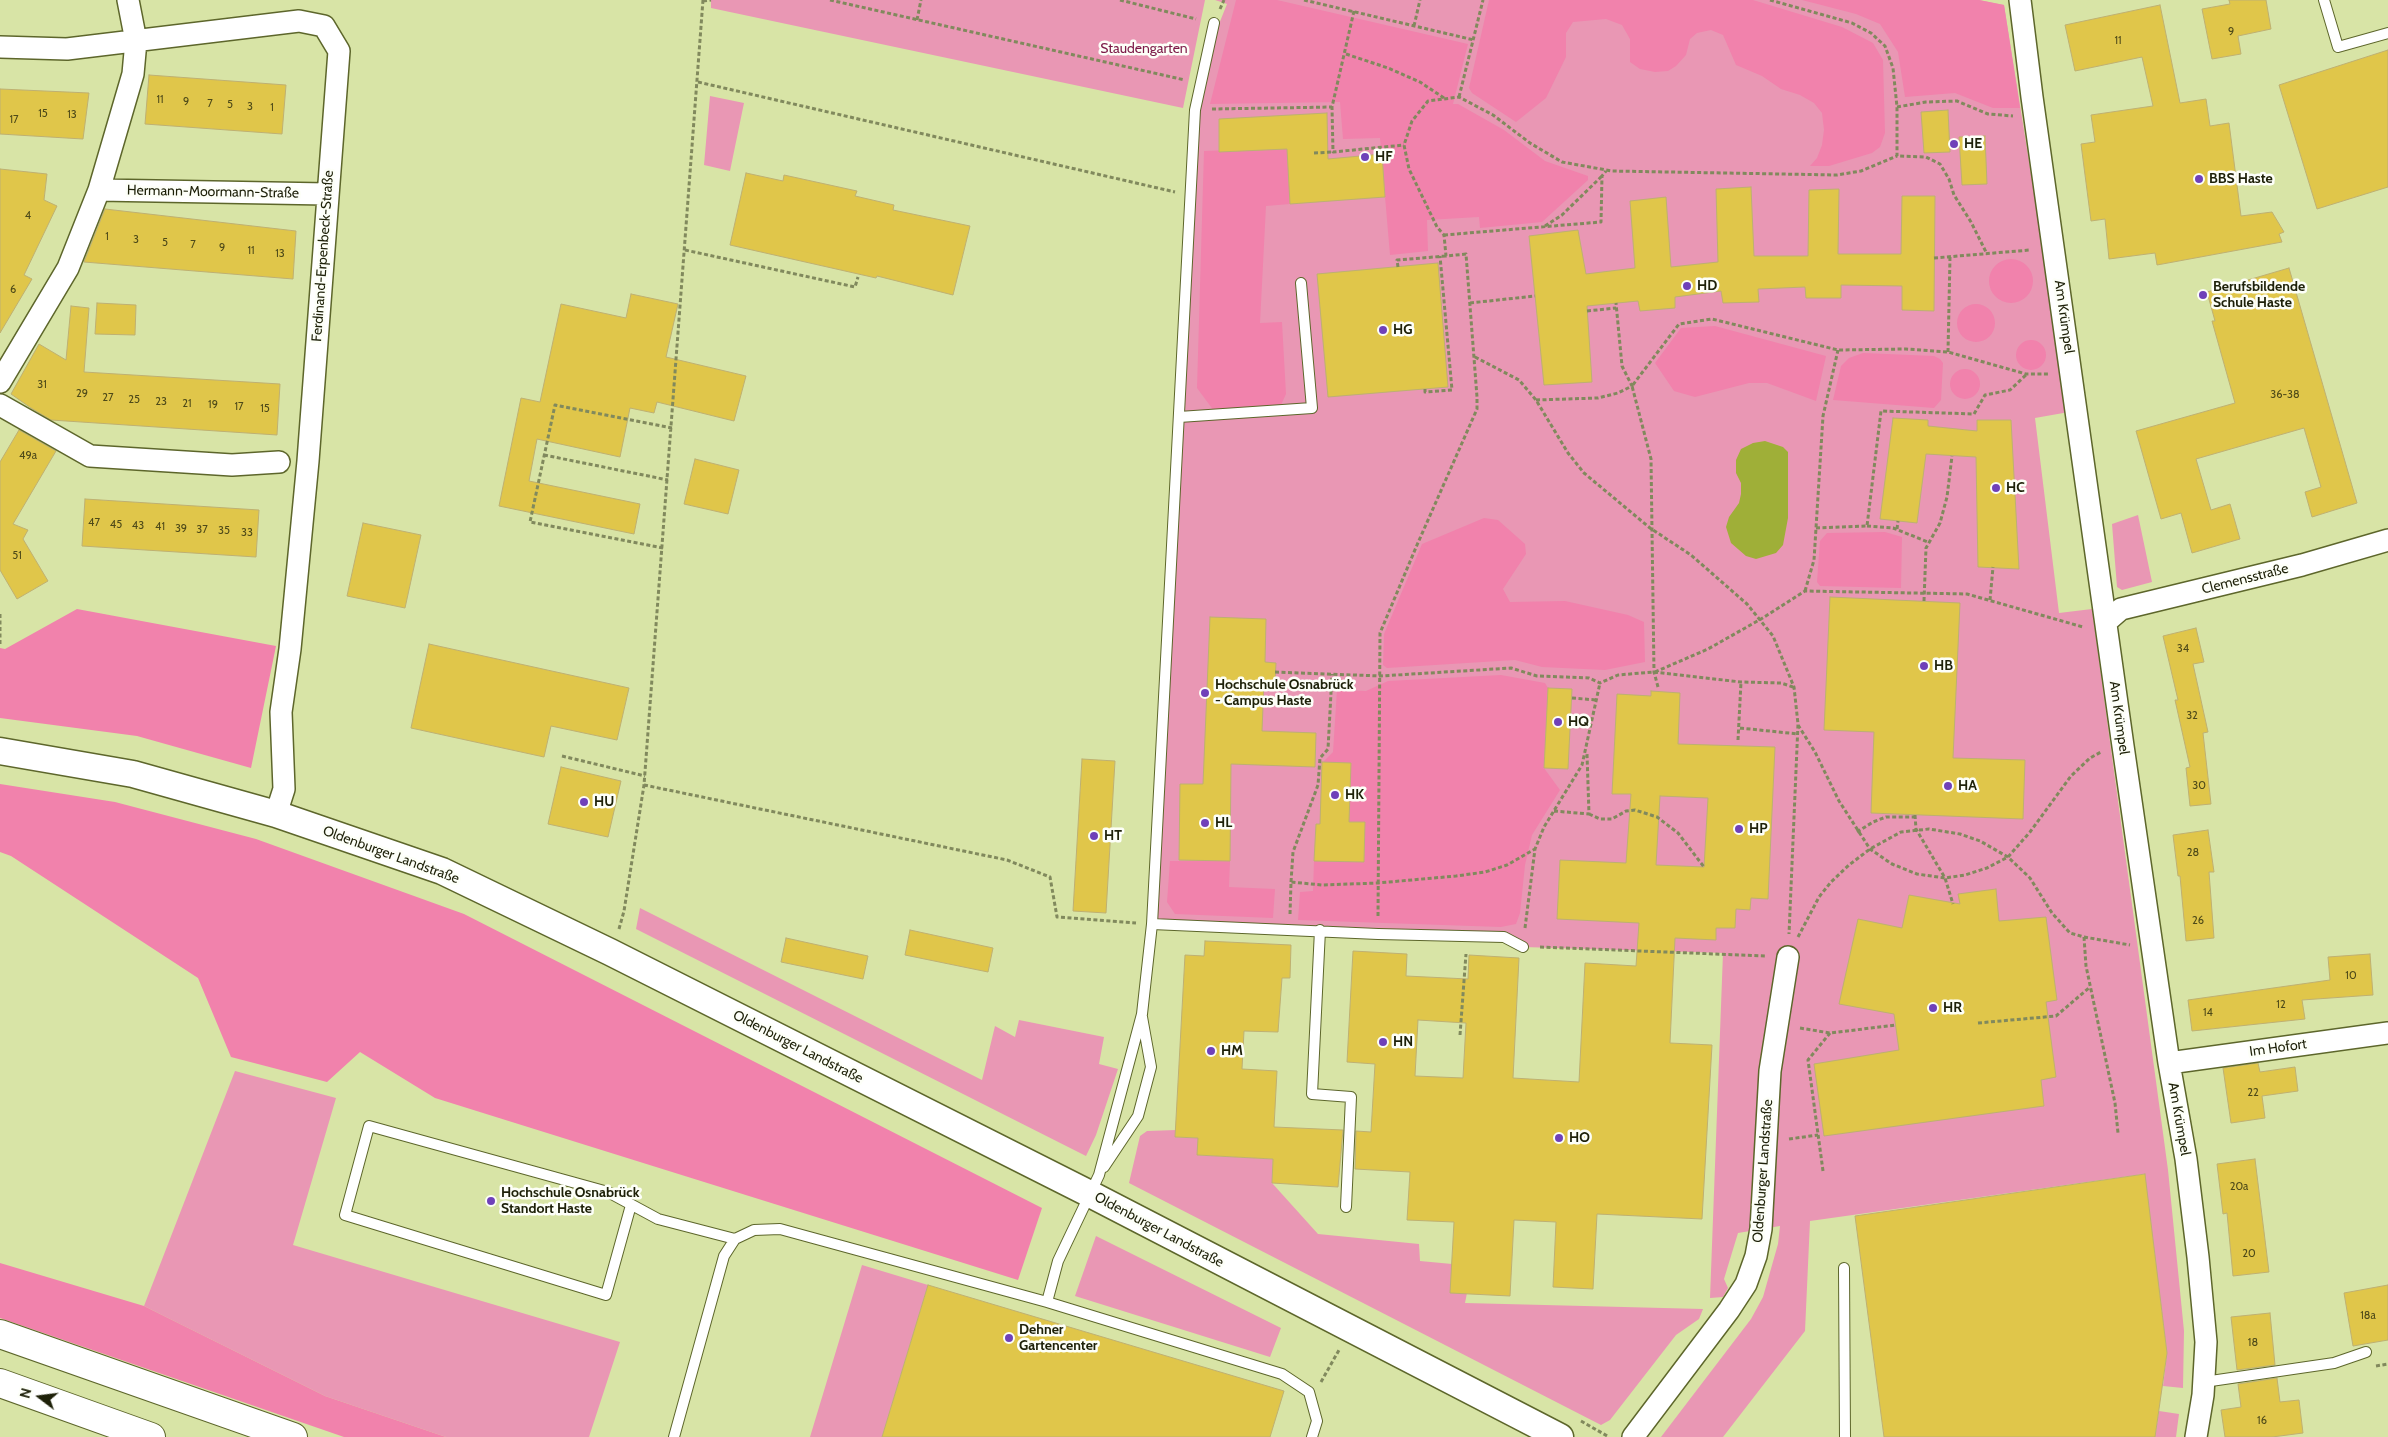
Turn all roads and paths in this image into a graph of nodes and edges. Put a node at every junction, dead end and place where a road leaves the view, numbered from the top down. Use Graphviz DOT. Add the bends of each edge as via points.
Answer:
graph roads {
  1 [pos="128,0"];
  2 [pos="711,0"];
  3 [pos="830,0"];
  4 [pos="921,0"];
  5 [pos="1120,0"];
  6 [pos="1304,0"];
  7 [pos="1420,0"];
  8 [pos="1483,0"];
  9 [pos="1770,0"];
  10 [pos="2020,0"];
  11 [pos="2324,0"];
  12 [pos="703,1"];
  13 [pos="1354,11"];
  14 [pos="917,20"];
  15 [pos="1214,23"];
  16 [pos="1414,26"];
  17 [pos="2388,33"];
  18 [pos="1474,40"];
  19 [pos="136,41"];
  20 [pos="0,47"];
  21 [pos="1346,54"];
  22 [pos="698,82"];
  23 [pos="1200,83"];
  24 [pos="1459,97"];
  25 [pos="1444,98"];
  26 [pos="1332,107"];
  27 [pos="1897,107"];
  28 [pos="1195,110"];
  29 [pos="2012,116"];
  30 [pos="1404,145"];
  31 [pos="1333,152"];
  32 [pos="1314,153"];
  33 [pos="1897,156"];
  34 [pos="1606,171"];
  35 [pos="1602,176"];
  36 [pos="99,190"];
  37 [pos="327,194"];
  38 [pos="1189,196"];
  39 [pos="1545,227"];
  40 [pos="1444,235"];
  41 [pos="2054,247"];
  42 [pos="685,250"];
  43 [pos="1987,254"];
  44 [pos="1440,256"];
  45 [pos="1446,256"];
  46 [pos="1950,257"];
  47 [pos="1934,258"];
  48 [pos="1398,267"];
  49 [pos="858,277"];
  50 [pos="1301,284"];
  51 [pos="1534,296"];
  52 [pos="1470,303"];
  53 [pos="1616,303"];
  54 [pos="1616,308"];
  55 [pos="1588,311"];
  56 [pos="1838,350"];
  57 [pos="1948,352"];
  58 [pos="1475,356"];
  59 [pos="2072,373"];
  60 [pos="2026,374"];
  61 [pos="0,382"];
  62 [pos="1632,386"];
  63 [pos="1425,389"];
  64 [pos="1536,400"];
  65 [pos="0,405"];
  66 [pos="1911,413"];
  67 [pos="1178,417"];
  68 [pos="1910,419"];
  69 [pos="672,428"];
  70 [pos="544,455"];
  71 [pos="1952,456"];
  72 [pos="279,462"];
  73 [pos="668,480"];
  74 [pos="1898,521"];
  75 [pos="1867,526"];
  76 [pos="1650,528"];
  77 [pos="1816,528"];
  78 [pos="1897,529"];
  79 [pos="2388,540"];
  80 [pos="1928,542"];
  81 [pos="663,548"];
  82 [pos="1994,567"];
  83 [pos="1804,591"];
  84 [pos="1924,593"];
  85 [pos="1990,600"];
  86 [pos="1924,601"];
  87 [pos="0,614"];
  88 [pos="1761,619"];
  89 [pos="2106,622"];
  90 [pos="0,644"];
  91 [pos="1275,672"];
  92 [pos="1654,672"];
  93 [pos="1332,674"];
  94 [pos="1380,676"];
  95 [pos="1741,682"];
  96 [pos="1600,683"];
  97 [pos="1658,687"];
  98 [pos="1794,687"];
  99 [pos="1572,698"];
  100 [pos="1596,700"];
  101 [pos="1798,724"];
  102 [pos="1740,728"];
  103 [pos="1798,734"];
  104 [pos="1738,740"];
  105 [pos="2123,746"];
  106 [pos="0,751"];
  107 [pos="1587,751"];
  108 [pos="562,756"];
  109 [pos="645,776"];
  110 [pos="644,785"];
  111 [pos="1554,811"];
  112 [pos="276,814"];
  113 [pos="1589,814"];
  114 [pos="1916,829"];
  115 [pos="1857,832"];
  116 [pos="1535,849"];
  117 [pos="1870,849"];
  118 [pos="2008,857"];
  119 [pos="1704,867"];
  120 [pos="1945,878"];
  121 [pos="1291,882"];
  122 [pos="1378,883"];
  123 [pos="1953,904"];
  124 [pos="1152,924"];
  125 [pos="1289,929"];
  126 [pos="1320,930"];
  127 [pos="1378,934"];
  128 [pos="1467,936"];
  129 [pos="2084,937"];
  130 [pos="1523,947"];
  131 [pos="2152,950"];
  132 [pos="610,952"];
  133 [pos="1788,958"];
  134 [pos="2090,987"];
  135 [pos="1142,1014"];
  136 [pos="1978,1024"];
  137 [pos="1777,1025"];
  138 [pos="1896,1025"];
  139 [pos="1830,1033"];
  140 [pos="2388,1033"];
  141 [pos="1460,1035"];
  142 [pos="2169,1064"];
  143 [pos="2118,1133"];
  144 [pos="1823,1171"];
  145 [pos="1095,1184"];
  146 [pos="631,1204"];
  147 [pos="1346,1207"];
  148 [pos="735,1239"];
  149 [pos="1844,1268"];
  150 [pos="1047,1302"];
  151 [pos="0,1334"];
  152 [pos="1330,1345"];
  153 [pos="1339,1349"];
  154 [pos="2366,1352"];
  155 [pos="1348,1354"];
  156 [pos="2204,1382"];
  157 [pos="0,1383"];
  158 [pos="1309,1392"];
  159 [pos="151,1437"];
  160 [pos="293,1437"];
  161 [pos="674,1437"];
  162 [pos="1312,1437"];
  163 [pos="1560,1437"];
  164 [pos="1633,1437"];
  165 [pos="1845,1437"];
  166 [pos="2196,1437"];
  1 -- 19 [label="street"];
  2 -- 12 [label="path"];
  3 -- 14 [label="path"];
  4 -- 14 [label="path"];
  5 -- 15 [label="path"];
  6 -- 13 [label="path"];
  7 -- 16 [label="path"];
  8 -- 18 [label="path"];
  9 -- 27 [label="path" via="1852,23 1871,33 1886,46 1890,56"];
  10 -- 41 [label="street, Am Krümpel"];
  11 -- 17 [label="lane" via="2338,47"];
  12 -- 22 [label="path"];
  13 -- 16 [label="path"];
  13 -- 21 [label="path"];
  14 -- 23 [label="path"];
  15 -- 23 [label="lane"];
  16 -- 18 [label="path"];
  18 -- 24 [label="path"];
  19 -- 20 [label="street, Ferdinand-Erpenbeck-Straße" via="67,48"];
  19 -- 36 [label="street" via="133,74"];
  19 -- 37 [label="street, Ferdinand-Erpenbeck-Straße" via="299,21 324,26 339,52"];
  21 -- 25 [label="path" via="1420,82"];
  21 -- 26 [label="path"];
  22 -- 38 [label="path"];
  22 -- 42 [label="path"];
  23 -- 28 [label="lane"];
  24 -- 25 [label="path"];
  24 -- 34 [label="path" via="1493,115 1562,162"];
  25 -- 30 [label="path" via="1428,102 1412,121"];
  26 -- 28 [label="path"];
  26 -- 31 [label="path"];
  27 -- 29 [label="path" via="1957,101 1988,114"];
  27 -- 33 [label="path"];
  28 -- 38 [label="lane"];
  30 -- 31 [label="path"];
  30 -- 40 [label="path" via="1409,169"];
  31 -- 32 [label="path"];
  33 -- 34 [label="path" via="1861,171 1837,175"];
  33 -- 43 [label="path" via="1926,157 1940,164"];
  34 -- 35 [label="path"];
  35 -- 39 [label="path"];
  35 -- 39 [label="path" via="1601,222"];
  36 -- 37 [label="street, Hermann-Moormann-Straße"];
  36 -- 61 [label="street" via="68,268"];
  37 -- 112 [label="street, Ferdinand-Erpenbeck-Straße" via="308,461 281,712 284,789"];
  38 -- 67 [label="lane"];
  39 -- 40 [label="path"];
  40 -- 45 [label="path"];
  41 -- 43 [label="path"];
  41 -- 59 [label="street, Am Krümpel"];
  42 -- 49 [label="path" via="855,287"];
  42 -- 69 [label="path"];
  43 -- 46 [label="path"];
  44 -- 45 [label="path"];
  44 -- 48 [label="path" via="1397,260"];
  44 -- 63 [label="path" via="1452,390 1425,392"];
  45 -- 52 [label="path" via="1466,254"];
  46 -- 47 [label="path"];
  46 -- 57 [label="path"];
  50 -- 67 [label="lane" via="1312,408"];
  51 -- 52 [label="path"];
  52 -- 58 [label="path"];
  53 -- 54 [label="path"];
  54 -- 55 [label="path"];
  54 -- 62 [label="path" via="1622,366"];
  56 -- 57 [label="path"];
  56 -- 62 [label="path" via="1712,320 1679,324"];
  56 -- 77 [label="path" via="1824,416"];
  57 -- 60 [label="path"];
  58 -- 64 [label="path" via="1518,380"];
  58 -- 94 [label="path" via="1477,409 1380,633"];
  59 -- 60 [label="path"];
  59 -- 89 [label="street, Am Krümpel"];
  60 -- 66 [label="path" via="2010,390 1985,395 1974,414"];
  62 -- 64 [label="path" via="1598,398"];
  62 -- 76 [label="path" via="1650,459"];
  64 -- 76 [label="path" via="1568,454 1584,473"];
  65 -- 72 [label="street" via="90,456 232,465"];
  66 -- 68 [label="path"];
  66 -- 75 [label="path" via="1881,411"];
  67 -- 124 [label="lane"];
  69 -- 70 [label="path" via="555,404"];
  69 -- 73 [label="path"];
  70 -- 73 [label="path"];
  70 -- 81 [label="path" via="530,522"];
  71 -- 80 [label="path" via="1940,523"];
  73 -- 81 [label="path"];
  74 -- 78 [label="path"];
  75 -- 77 [label="path"];
  75 -- 78 [label="path"];
  76 -- 88 [label="path" via="1691,555"];
  76 -- 92 [label="path"];
  77 -- 83 [label="path" via="1814,560"];
  78 -- 80 [label="path"];
  79 -- 89 [label="street, Clemensstraße" via="2302,565 2121,609"];
  80 -- 84 [label="path" via="1924,558"];
  81 -- 109 [label="path"];
  82 -- 85 [label="path"];
  83 -- 84 [label="path"];
  83 -- 88 [label="path"];
  84 -- 85 [label="path" via="1967,594"];
  84 -- 86 [label="path"];
  85 -- 89 [label="path" via="2074,626 2089,628"];
  87 -- 90 [label="path"];
  88 -- 92 [label="path" via="1708,649"];
  88 -- 98 [label="path" via="1776,643"];
  89 -- 105 [label="street, Am Krümpel"];
  91 -- 93 [label="path"];
  92 -- 95 [label="path"];
  92 -- 96 [label="path" via="1618,675"];
  92 -- 97 [label="path"];
  93 -- 94 [label="path"];
  93 -- 121 [label="path" via="1328,749 1320,758 1318,785 1293,852"];
  94 -- 96 [label="path" via="1511,668 1537,676 1589,678"];
  94 -- 122 [label="path"];
  95 -- 98 [label="path" via="1781,683"];
  95 -- 102 [label="path"];
  96 -- 100 [label="path"];
  98 -- 101 [label="path"];
  99 -- 100 [label="path"];
  100 -- 107 [label="path"];
  101 -- 103 [label="path"];
  101 -- 115 [label="path"];
  102 -- 103 [label="path"];
  102 -- 104 [label="path"];
  103 -- 133 [label="path"];
  105 -- 118 [label="path" via="2111,747 2090,758 2071,776"];
  105 -- 131 [label="street, Am Krümpel"];
  106 -- 112 [label="street, Oldenburger Landstraße" via="133,774"];
  107 -- 111 [label="path"];
  107 -- 113 [label="path"];
  108 -- 109 [label="path"];
  109 -- 110 [label="path"];
  110 -- 124 [label="path" via="1007,860 1050,877 1056,917"];
  110 -- 132 [label="path" via="624,911"];
  111 -- 113 [label="path"];
  111 -- 116 [label="path"];
  112 -- 132 [label="street, Oldenburger Landstraße" via="442,871"];
  113 -- 119 [label="path" via="1600,819 1612,819 1635,810 1657,816 1678,833"];
  114 -- 115 [label="path" via="1916,816 1886,817"];
  114 -- 117 [label="path" via="1888,838"];
  114 -- 118 [label="path" via="1960,834"];
  114 -- 120 [label="path"];
  115 -- 117 [label="path"];
  116 -- 122 [label="path" via="1507,865 1485,872"];
  116 -- 130 [label="path"];
  117 -- 120 [label="path" via="1892,864 1917,874"];
  117 -- 133 [label="path" via="1849,865 1819,898"];
  118 -- 120 [label="path" via="1987,868"];
  118 -- 129 [label="path" via="2030,878 2052,913 2070,933"];
  120 -- 123 [label="path"];
  121 -- 122 [label="path"];
  121 -- 125 [label="path"];
  122 -- 127 [label="path"];
  124 -- 125 [label="lane"];
  124 -- 135 [label="lane"];
  125 -- 126 [label="lane"];
  126 -- 127 [label="lane"];
  126 -- 147 [label="lane" via="1312,1094 1351,1096"];
  127 -- 128 [label="lane"];
  128 -- 130 [label="lane" via="1504,937"];
  128 -- 141 [label="path"];
  129 -- 131 [label="path"];
  129 -- 134 [label="path"];
  130 -- 133 [label="path"];
  131 -- 142 [label="street, Am Krümpel"];
  132 -- 145 [label="street, Oldenburger Landstraße"];
  133 -- 137 [label="street, Oldenburger Landstraße"];
  134 -- 136 [label="path" via="2056,1016"];
  134 -- 143 [label="path" via="2115,1103"];
  135 -- 145 [label="lane"];
  135 -- 145 [label="lane" via="1151,1067 1138,1116"];
  137 -- 139 [label="path"];
  137 -- 164 [label="street, Oldenburger Landstraße" via="1769,1090 1761,1229 1756,1256 1746,1284 1729,1310"];
  138 -- 139 [label="path"];
  139 -- 144 [label="path" via="1808,1060"];
  140 -- 142 [label="street, Im Hofort"];
  142 -- 156 [label="street, Am Krümpel" via="2186,1160 2198,1257 2206,1342"];
  145 -- 150 [label="lane" via="1058,1261"];
  145 -- 163 [label="street, Oldenburger Landstraße"];
  146 -- 146 [label="lane" via="608,1192 369,1126 346,1215 606,1295"];
  146 -- 148 [label="lane" via="658,1219"];
  148 -- 150 [label="lane" via="754,1230 780,1228"];
  148 -- 161 [label="lane" via="724,1256"];
  149 -- 165 [label="lane"];
  150 -- 158 [label="lane" via="1282,1374"];
  151 -- 160 [label="highway"];
  152 -- 153 [label="path"];
  153 -- 155 [label="path"];
  153 -- 158 [label="path" via="1321,1382"];
  154 -- 156 [label="lane" via="2334,1363"];
  156 -- 166 [label="street, Am Krümpel"];
  157 -- 159 [label="highway"];
  158 -- 162 [label="lane" via="1317,1421"];
}
